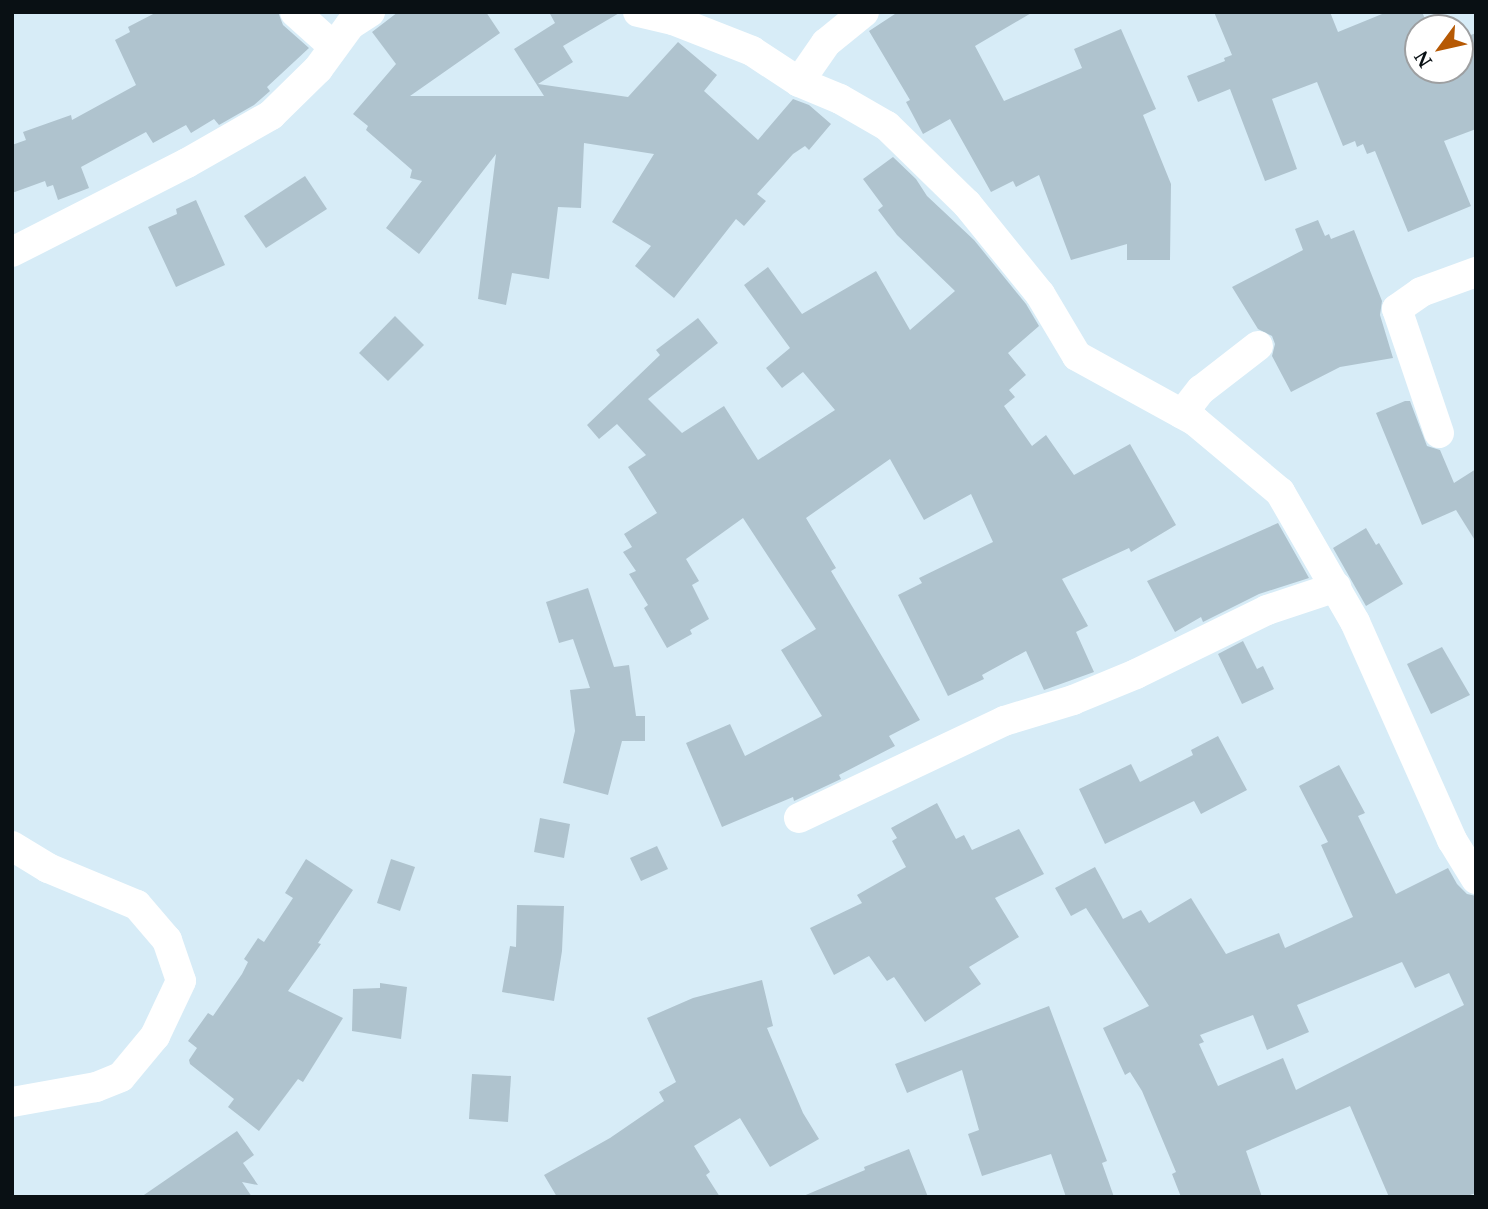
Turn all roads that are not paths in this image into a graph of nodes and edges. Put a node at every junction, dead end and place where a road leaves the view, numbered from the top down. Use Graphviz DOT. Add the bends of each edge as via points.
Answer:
graph roads {
  1 [pos="295,12"];
  2 [pos="370,12"];
  3 [pos="638,12"];
  4 [pos="864,12"];
  5 [pos="334,47"];
  6 [pos="799,82"];
  7 [pos="12,251"];
  8 [pos="1476,272"];
  9 [pos="1258,346"];
  10 [pos="1182,414"];
  11 [pos="1439,433"];
  12 [pos="1336,587"];
  13 [pos="800,818"];
  14 [pos="12,846"];
  15 [pos="1476,879"];
  16 [pos="12,1102"];
  1 -- 5 [label="street"];
  2 -- 5 [label="street" via="350,25"];
  3 -- 6 [label="street" via="673,20 752,51"];
  4 -- 6 [label="street" via="826,43"];
  5 -- 7 [label="street" via="271,115"];
  6 -- 10 [label="street" via="887,126 926,162 967,204 1040,294 1077,356"];
  8 -- 11 [label="street" via="1421,292 1397,309"];
  9 -- 10 [label="street" via="1201,390"];
  10 -- 12 [label="street" via="1280,492"];
  12 -- 13 [label="street" via="1267,610 1073,700 1004,722"];
  12 -- 15 [label="street" via="1452,840"];
  14 -- 16 [label="street" via="48,868 136,905 167,940 181,981 155,1036 121,1077 96,1087"];
}
